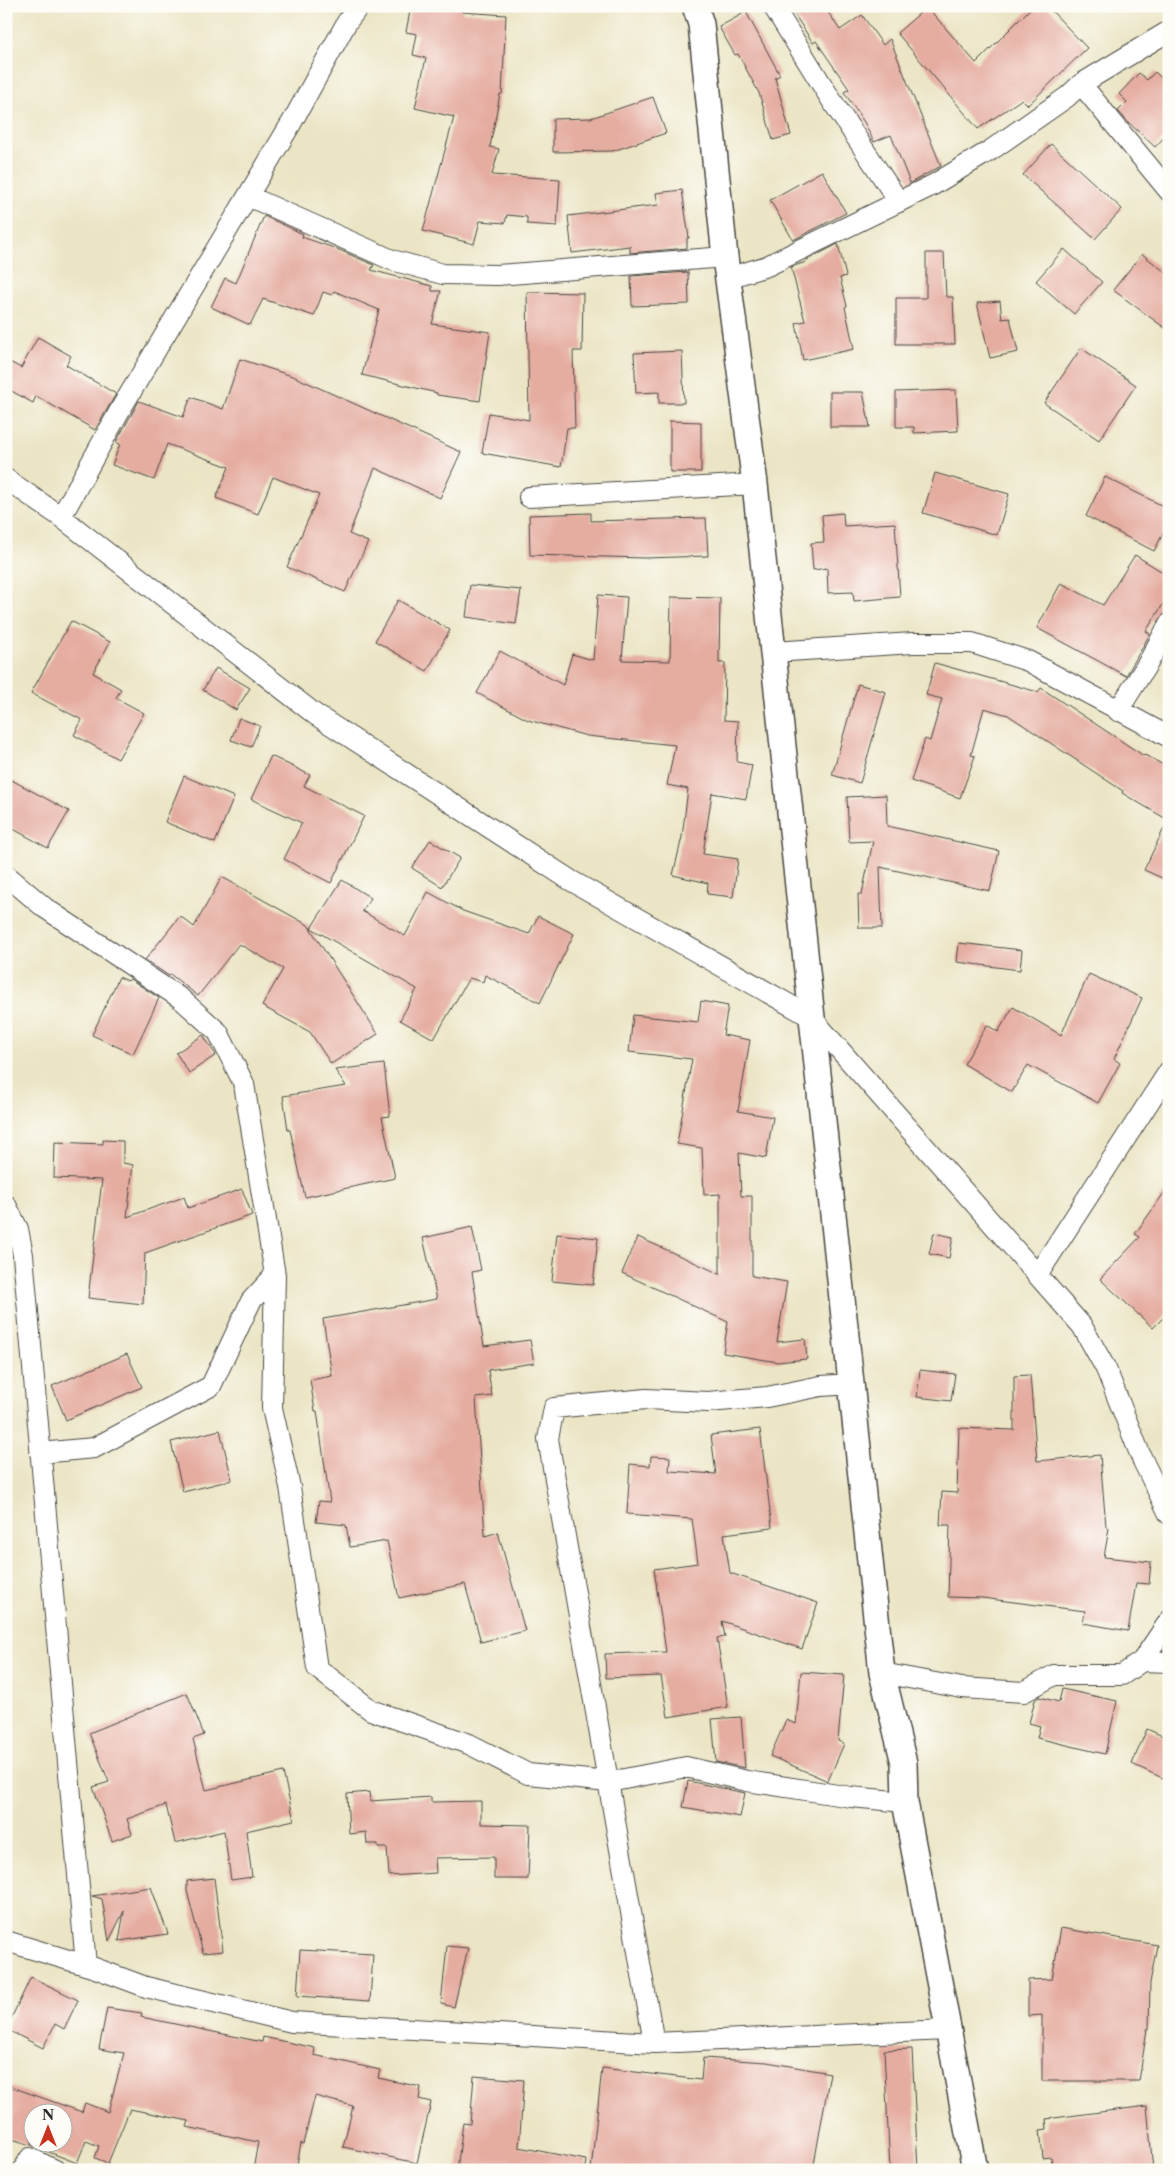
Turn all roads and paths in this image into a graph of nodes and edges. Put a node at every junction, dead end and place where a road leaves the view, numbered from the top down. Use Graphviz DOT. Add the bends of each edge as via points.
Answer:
graph roads {
  1 [pos="359,6"];
  2 [pos="695,6"];
  3 [pos="773,6"];
  4 [pos="1169,31"];
  5 [pos="1081,84"];
  6 [pos="1169,191"];
  7 [pos="248,196"];
  8 [pos="898,202"];
  9 [pos="726,267"];
  10 [pos="6,479"];
  11 [pos="755,484"];
  12 [pos="529,497"];
  13 [pos="61,517"];
  14 [pos="1169,624"];
  15 [pos="773,652"];
  16 [pos="1118,711"];
  17 [pos="1169,736"];
  18 [pos="6,875"];
  19 [pos="811,1017"];
  20 [pos="1169,1071"];
  21 [pos="6,1206"];
  22 [pos="1038,1274"];
  23 [pos="275,1275"];
  24 [pos="852,1384"];
  25 [pos="40,1453"];
  26 [pos="1169,1514"];
  27 [pos="1169,1621"];
  28 [pos="1142,1661"];
  29 [pos="1169,1662"];
  30 [pos="882,1673"];
  31 [pos="609,1782"];
  32 [pos="905,1802"];
  33 [pos="6,1941"];
  34 [pos="86,1965"];
  35 [pos="947,2030"];
  36 [pos="654,2043"];
  37 [pos="23,2170"];
  38 [pos="55,2170"];
  39 [pos="975,2170"];
  1 -- 7 [label="street"];
  2 -- 9 [label="street" via="701,24"];
  3 -- 8 [label="street"];
  4 -- 5 [label="street"];
  5 -- 6 [label="street"];
  5 -- 8 [label="street" via="991,150"];
  7 -- 9 [label="street" via="392,260 443,274"];
  7 -- 13 [label="street" via="120,410"];
  8 -- 9 [label="street" via="767,266"];
  9 -- 11 [label="street"];
  10 -- 13 [label="street"];
  11 -- 12 [label="street"];
  11 -- 15 [label="street"];
  13 -- 19 [label="street" via="316,715 570,880"];
  14 -- 16 [label="street"];
  15 -- 16 [label="street" via="913,643 972,644 1028,661"];
  15 -- 19 [label="street"];
  16 -- 17 [label="street"];
  18 -- 23 [label="street" via="45,908 180,998 218,1032 244,1084"];
  19 -- 22 [label="street"];
  19 -- 24 [label="street"];
  20 -- 22 [label="street"];
  21 -- 25 [label="street" via="18,1228 23,1255"];
  22 -- 26 [label="street" via="1082,1326 1097,1352"];
  23 -- 25 [label="street" via="252,1302 211,1386 94,1448"];
  23 -- 31 [label="street" via="272,1408 290,1486 317,1668 371,1710 469,1744 528,1774"];
  24 -- 30 [label="street"];
  24 -- 31 [label="street" via="708,1402 646,1399 554,1408 548,1439"];
  25 -- 34 [label="street"];
  27 -- 28 [label="street"];
  28 -- 29 [label="street"];
  28 -- 30 [label="street" via="1122,1674 1054,1674 1024,1692 962,1688"];
  30 -- 32 [label="street" via="904,1763"];
  31 -- 32 [label="street" via="686,1767 747,1781"];
  31 -- 36 [label="street"];
  32 -- 35 [label="street"];
  33 -- 34 [label="street"];
  34 -- 36 [label="street" via="146,1988 292,2022"];
  35 -- 36 [label="street"];
  35 -- 39 [label="street"];
  37 -- 38 [label="street" via="30,2158"];
}
